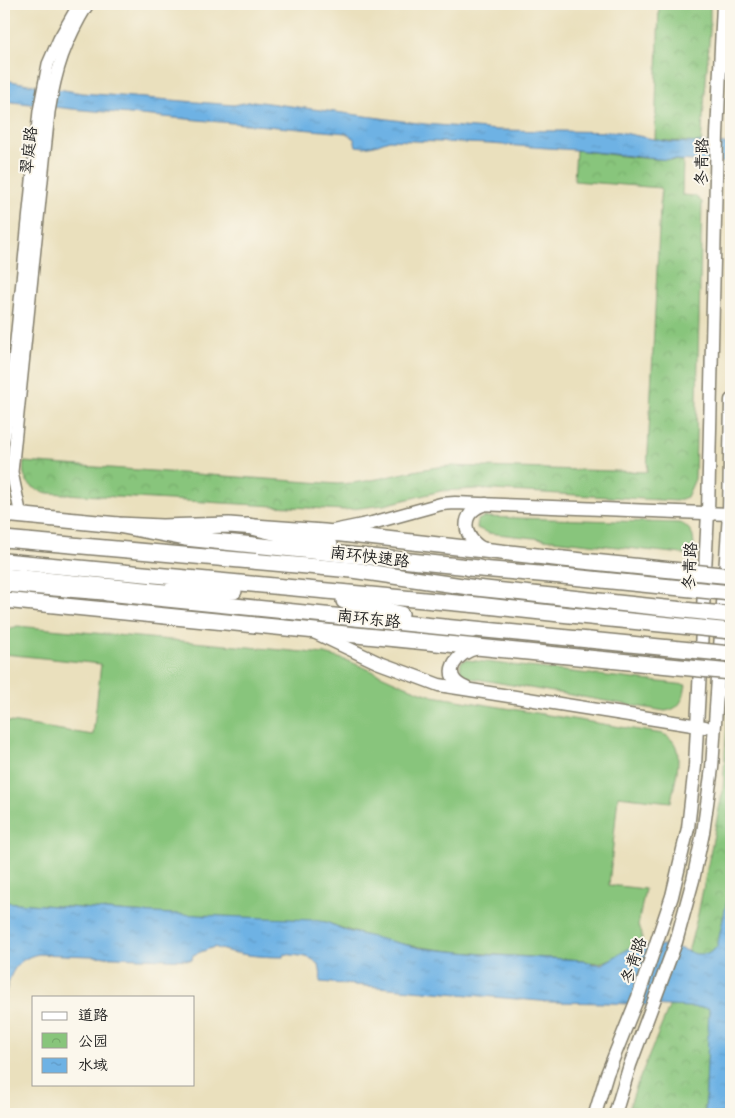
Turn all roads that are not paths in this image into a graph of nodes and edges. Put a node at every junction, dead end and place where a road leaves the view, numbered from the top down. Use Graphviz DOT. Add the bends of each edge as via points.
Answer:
graph roads {
  1 [pos="78,4"];
  2 [pos="88,4"];
  3 [pos="723,4"];
  4 [pos="49,82"];
  5 [pos="44,112"];
  6 [pos="731,400"];
  7 [pos="4,438"];
  8 [pos="486,504"];
  9 [pos="708,512"];
  10 [pos="4,514"];
  11 [pos="729,514"];
  12 [pos="20,516"];
  13 [pos="118,525"];
  14 [pos="248,526"];
  15 [pos="4,529"];
  16 [pos="324,532"];
  17 [pos="4,539"];
  18 [pos="488,551"];
  19 [pos="397,560"];
  20 [pos="4,561"];
  21 [pos="479,568"];
  22 [pos="412,569"];
  23 [pos="352,570"];
  24 [pos="109,571"];
  25 [pos="4,573"];
  26 [pos="731,576"];
  27 [pos="4,584"];
  28 [pos="178,591"];
  29 [pos="244,591"];
  30 [pos="107,593"];
  31 [pos="731,593"];
  32 [pos="4,600"];
  33 [pos="344,601"];
  34 [pos="478,605"];
  35 [pos="731,615"];
  36 [pos="309,630"];
  37 [pos="474,630"];
  38 [pos="731,631"];
  39 [pos="483,647"];
  40 [pos="731,654"];
  41 [pos="731,672"];
  42 [pos="476,692"];
  43 [pos="698,726"];
  44 [pos="715,728"];
  45 [pos="595,1114"];
  46 [pos="615,1114"];
  1 -- 4 [label="street, 翠庭路" via="48,64"];
  2 -- 4 [label="street, 翠庭路"];
  3 -- 9 [label="main road, 冬青路"];
  4 -- 5 [label="street, 翠庭路"];
  5 -- 7 [label="street, 翠庭路"];
  5 -- 12 [label="street, 翠庭路" via="12,472"];
  6 -- 11 [label="main road, 冬青路"];
  8 -- 9 [label="main road"];
  8 -- 16 [label="main road" via="441,504"];
  8 -- 18 [label="main road" via="472,511 467,519 467,530 472,540"];
  9 -- 11 [label="main road"];
  9 -- 43 [label="main road, 冬青路"];
  10 -- 12 [label="main road"];
  11 -- 44 [label="main road, 冬青路"];
  12 -- 13 [label="main road"];
  13 -- 14 [label="main road"];
  13 -- 19 [label="main road" via="185,538"];
  14 -- 16 [label="main road"];
  14 -- 19 [label="main road"];
  15 -- 22 [label="main road"];
  16 -- 18 [label="main road"];
  17 -- 23 [label="main road, 南环快速路"];
  18 -- 26 [label="main road, bridge"];
  19 -- 21 [label="main road"];
  20 -- 24 [label="main road"];
  21 -- 22 [label="main road"];
  21 -- 31 [label="main road, bridge"];
  22 -- 23 [label="main road"];
  23 -- 35 [label="main road, 南环快速路, bridge" via="476,588"];
  24 -- 29 [label="main road"];
  24 -- 34 [label="main road"];
  25 -- 28 [label="street"];
  27 -- 30 [label="main road"];
  28 -- 29 [label="main road"];
  28 -- 30 [label="main road"];
  29 -- 33 [label="main road"];
  30 -- 37 [label="main road"];
  32 -- 36 [label="main road, 南环东路"];
  33 -- 34 [label="main road"];
  33 -- 37 [label="main road"];
  34 -- 38 [label="main road, bridge"];
  36 -- 39 [label="main road, 南环东路"];
  36 -- 42 [label="main road" via="410,676 439,686"];
  37 -- 40 [label="main road, bridge"];
  39 -- 41 [label="main road, 南环东路, bridge"];
  39 -- 42 [label="main road" via="461,654 452,668 457,683"];
  42 -- 43 [label="main road"];
  43 -- 44 [label="main road"];
  43 -- 45 [label="main road, 冬青路" via="688,828 672,896 633,1012 606,1074"];
  44 -- 46 [label="main road, 冬青路" via="704,833 694,880 676,942 627,1072"];
}
